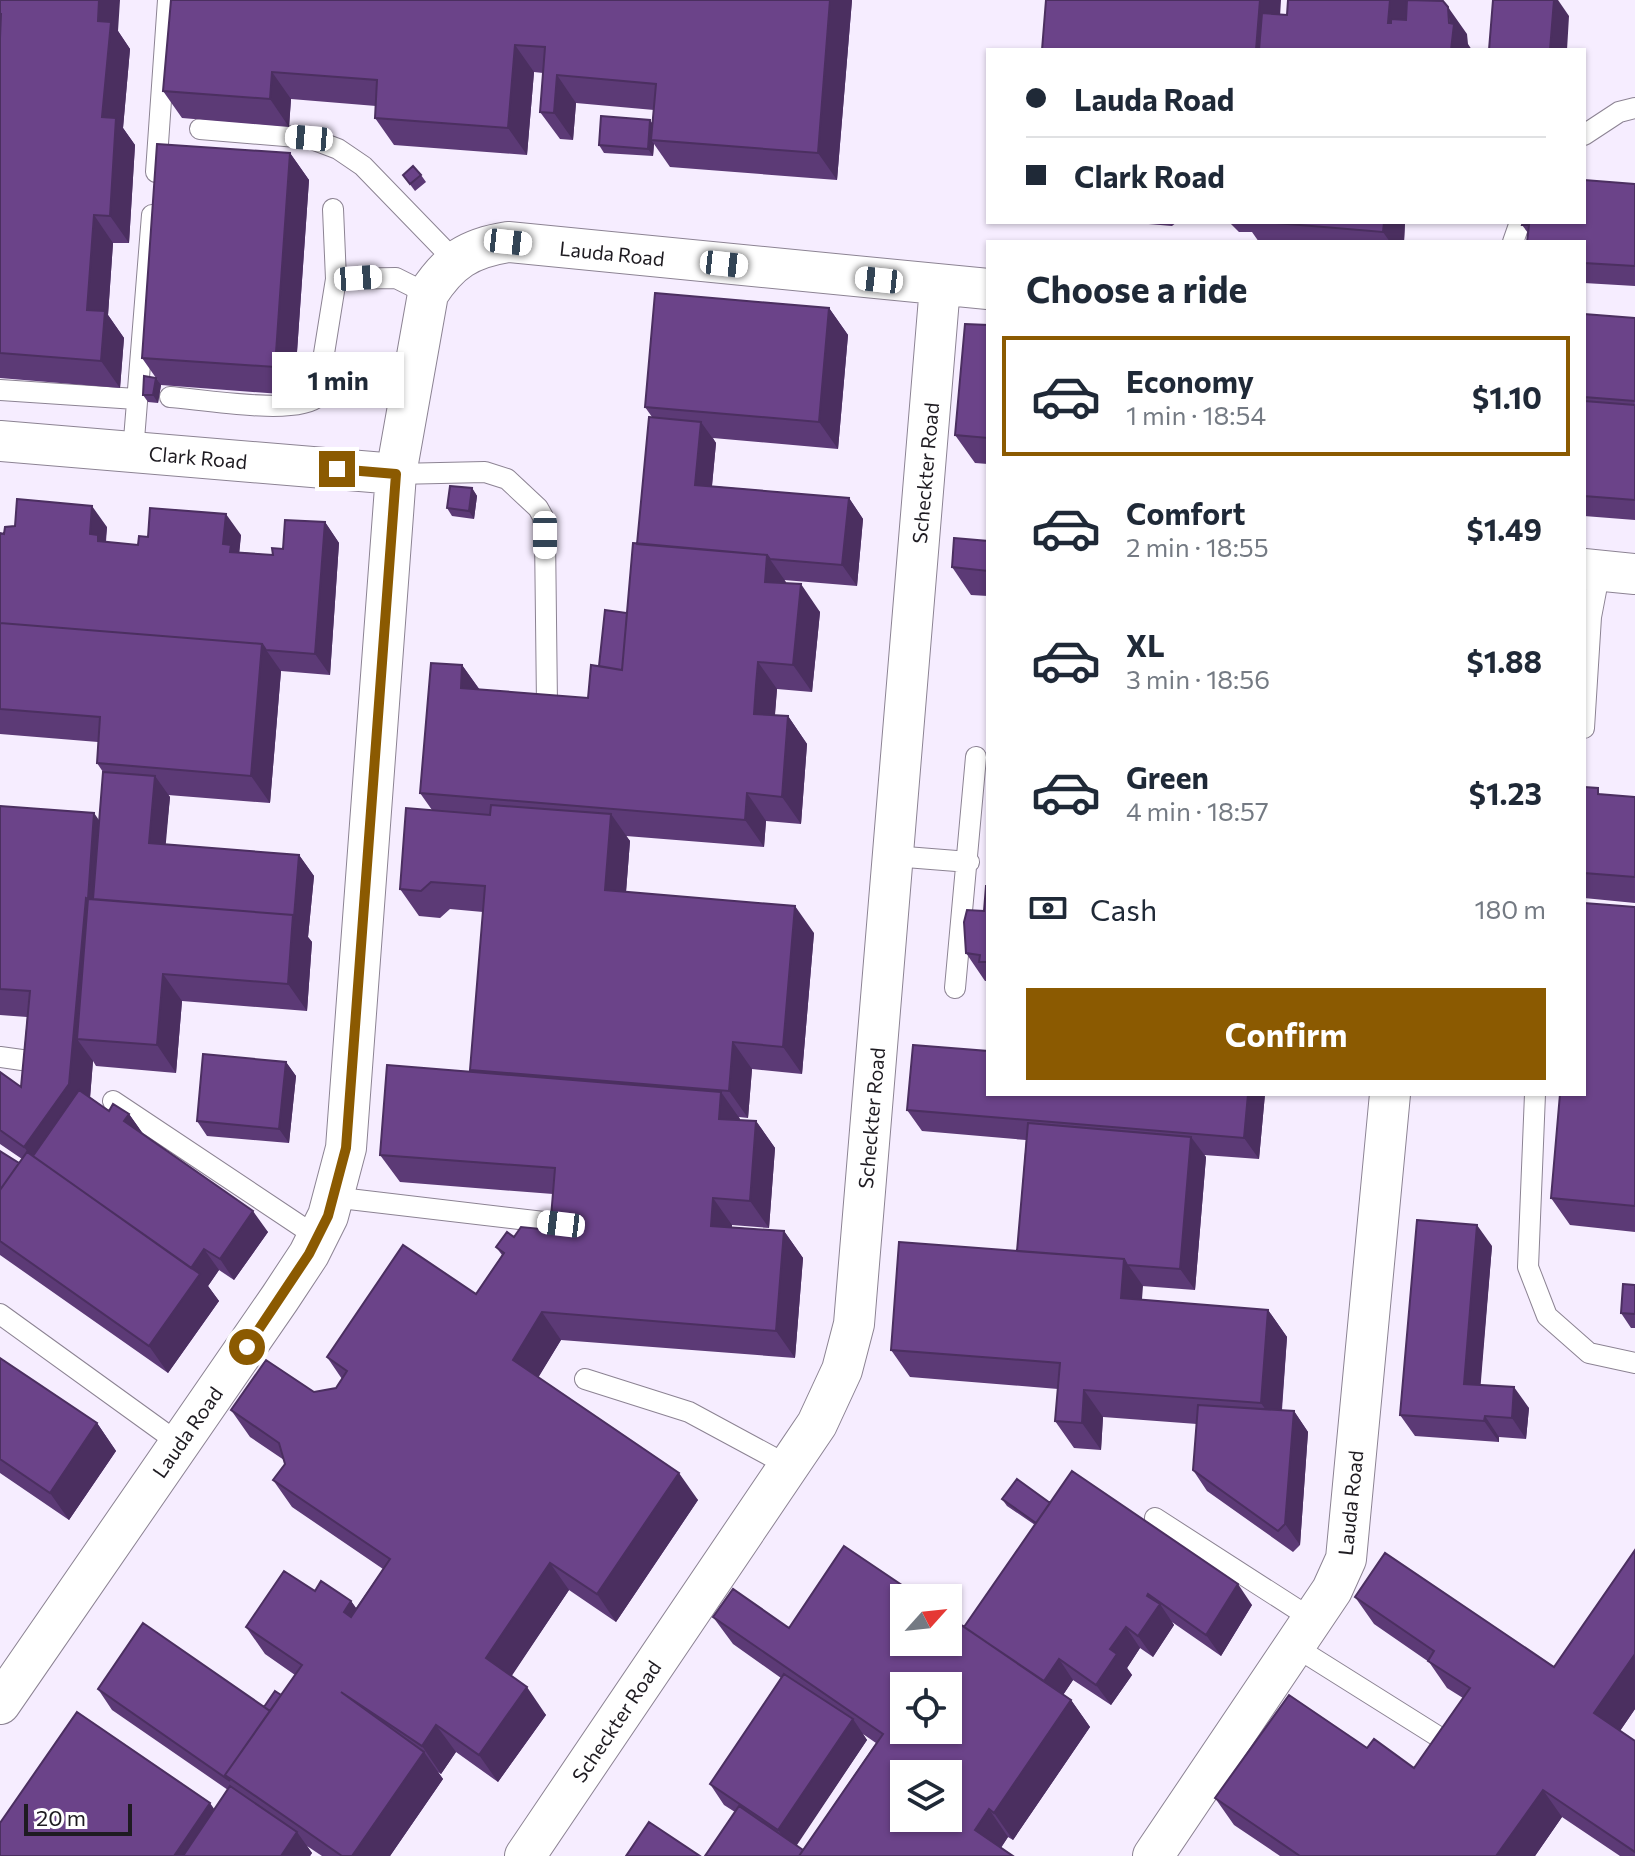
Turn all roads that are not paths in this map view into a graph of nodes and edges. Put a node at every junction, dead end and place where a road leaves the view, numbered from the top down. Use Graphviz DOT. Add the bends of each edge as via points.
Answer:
graph roads {
  1 [pos="168,0"];
  2 [pos="1635,108"];
  3 [pos="200,129"];
  4 [pos="1586,134"];
  5 [pos="333,209"];
  6 [pos="455,261"];
  7 [pos="336,279"];
  8 [pos="940,286"];
  9 [pos="986,289"];
  10 [pos="428,294"];
  11 [pos="0,390"];
  12 [pos="170,397"];
  13 [pos="136,399"];
  14 [pos="0,441"];
  15 [pos="133,452"];
  16 [pos="396,474"];
  17 [pos="1606,571"];
  18 [pos="1586,696"];
  19 [pos="547,705"];
  20 [pos="976,757"];
  21 [pos="893,856"];
  22 [pos="969,862"];
  23 [pos="955,988"];
  24 [pos="0,1057"];
  25 [pos="29,1061"];
  26 [pos="1390,1096"];
  27 [pos="1535,1096"];
  28 [pos="113,1101"];
  29 [pos="332,1197"];
  30 [pos="561,1224"];
  31 [pos="317,1237"];
  32 [pos="0,1314"];
  33 [pos="1635,1363"];
  34 [pos="585,1379"];
  35 [pos="180,1444"];
  36 [pos="789,1466"];
  37 [pos="1155,1518"];
  38 [pos="1303,1632"];
  39 [pos="0,1704"];
  40 [pos="1458,1749"];
  41 [pos="525,1856"];
  42 [pos="1153,1856"];
  1 -- 13 [label="lane"];
  2 -- 4 [label="lane"];
  3 -- 6 [label="lane" via="309,138 338,149 363,166"];
  5 -- 7 [label="lane"];
  6 -- 8 [label="street, Lauda Road" via="484,246 508,242"];
  6 -- 10 [label="street, Lauda Road"];
  7 -- 10 [label="lane" via="396,278"];
  7 -- 12 [label="lane" via="320,388 313,401 263,406"];
  8 -- 9 [label="street, Lauda Road"];
  8 -- 21 [label="street, Scheckter Road"];
  10 -- 16 [label="street, Lauda Road"];
  11 -- 13 [label="lane"];
  13 -- 15 [label="lane"];
  14 -- 15 [label="street, Clark Road"];
  15 -- 16 [label="street, Clark Road"];
  16 -- 19 [label="lane" via="496,474 538,508 545,535"];
  16 -- 29 [label="street, Lauda Road" via="346,1148"];
  17 -- 18 [label="lane" via="1591,617"];
  20 -- 22 [label="lane"];
  21 -- 22 [label="lane"];
  21 -- 36 [label="street, Scheckter Road" via="854,1324 842,1370 817,1424"];
  22 -- 23 [label="lane"];
  24 -- 25 [label="lane"];
  26 -- 38 [label="street, Lauda Road" via="1346,1559"];
  27 -- 33 [label="lane" via="1528,1267 1547,1316 1589,1353"];
  28 -- 31 [label="lane"];
  29 -- 30 [label="lane"];
  29 -- 31 [label="street, Lauda Road"];
  31 -- 35 [label="street, Lauda Road"];
  32 -- 35 [label="lane"];
  34 -- 36 [label="lane" via="689,1412"];
  35 -- 39 [label="street, Lauda Road"];
  36 -- 41 [label="street, Scheckter Road"];
  37 -- 38 [label="lane"];
  38 -- 40 [label="lane"];
  38 -- 42 [label="street, Lauda Road"];
}
